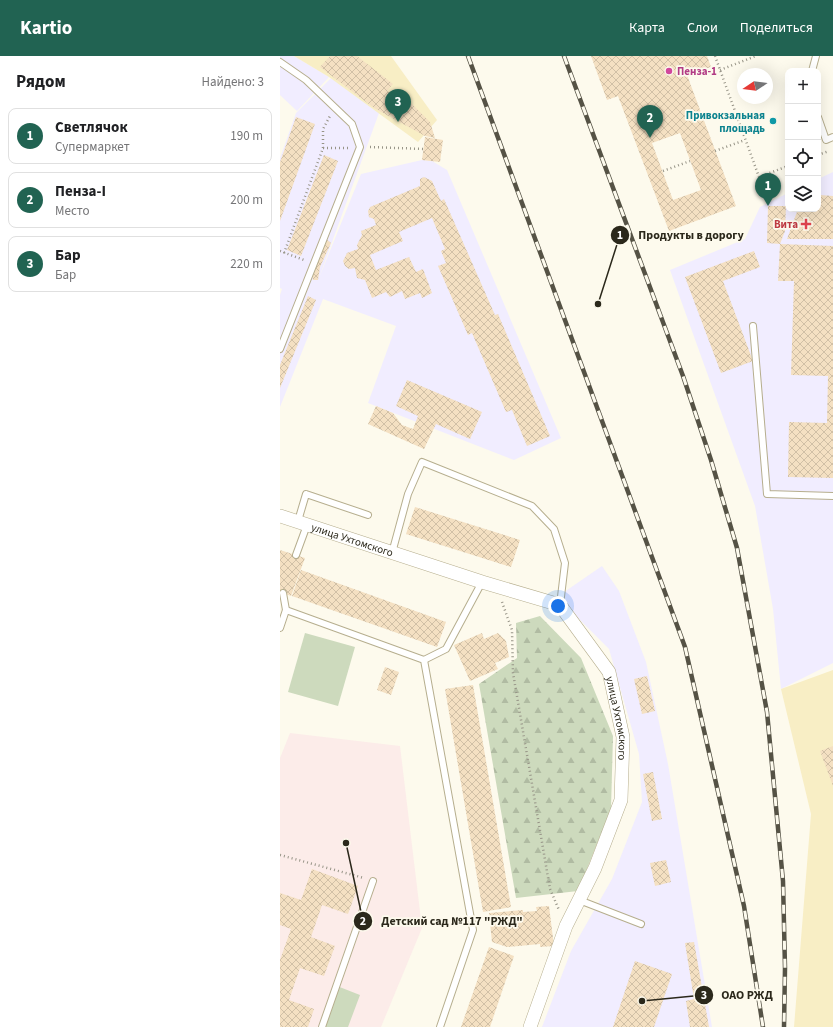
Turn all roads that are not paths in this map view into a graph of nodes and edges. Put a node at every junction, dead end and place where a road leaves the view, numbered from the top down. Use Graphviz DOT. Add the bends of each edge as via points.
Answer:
graph roads {
  1 [pos="816,56"];
  2 [pos="280,62"];
  3 [pos="813,68"];
  4 [pos="821,126"];
  5 [pos="833,137"];
  6 [pos="753,326"];
  7 [pos="280,349"];
  8 [pos="833,496"];
  9 [pos="368,515"];
  10 [pos="280,516"];
  11 [pos="302,523"];
  12 [pos="392,553"];
  13 [pos="296,555"];
  14 [pos="482,582"];
  15 [pos="283,593"];
  16 [pos="560,604"];
  17 [pos="286,610"];
  18 [pos="280,628"];
  19 [pos="424,660"];
  20 [pos="373,881"];
  21 [pos="579,900"];
  22 [pos="641,924"];
  23 [pos="322,1027"];
  24 [pos="440,1027"];
  25 [pos="530,1027"];
  1 -- 3 [label="lane"];
  2 -- 7 [label="lane" via="306,80 352,124 360,147"];
  4 -- 5 [label="lane" via="826,140"];
  6 -- 8 [label="lane" via="767,494"];
  9 -- 11 [label="lane" via="306,494"];
  10 -- 11 [label="street, улица Ухтомского"];
  11 -- 12 [label="street, улица Ухтомского"];
  11 -- 13 [label="lane"];
  12 -- 14 [label="street, улица Ухтомского"];
  12 -- 16 [label="lane" via="408,494 422,462 532,506 554,529 565,562"];
  14 -- 16 [label="street, улица Ухтомского"];
  14 -- 19 [label="lane" via="446,649"];
  15 -- 17 [label="lane"];
  16 -- 21 [label="street, улица Ухтомского" via="609,672 623,737 621,800 595,868"];
  17 -- 18 [label="lane"];
  17 -- 19 [label="lane"];
  19 -- 24 [label="lane" via="473,930"];
  20 -- 23 [label="lane"];
  21 -- 22 [label="lane"];
  21 -- 25 [label="street, улица Ухтомского" via="566,926"];
}
